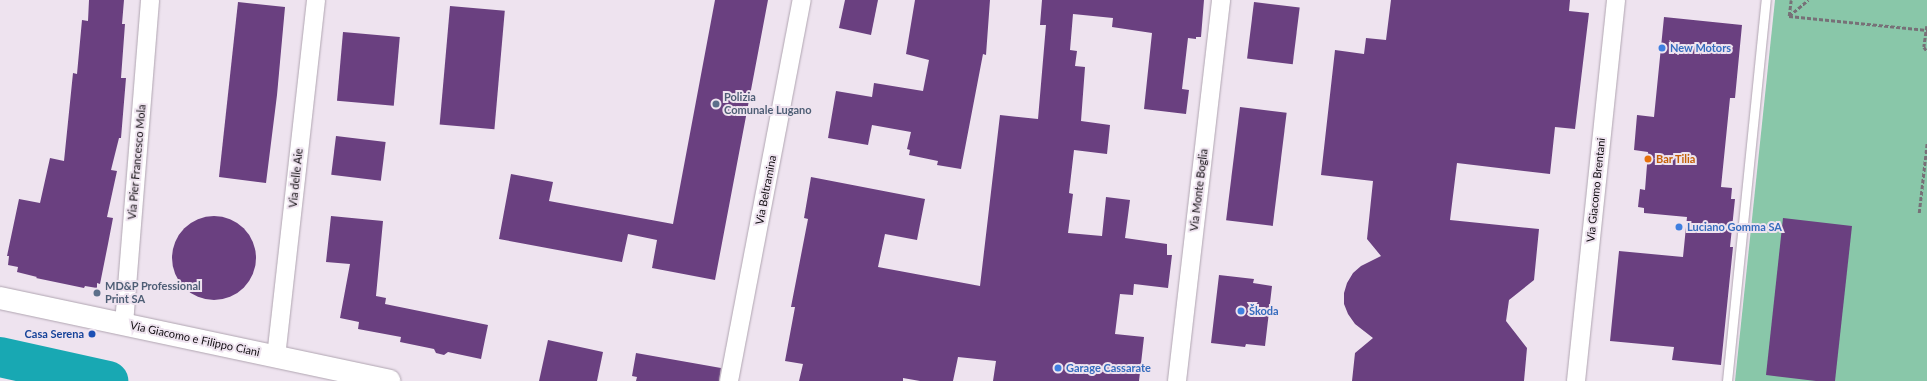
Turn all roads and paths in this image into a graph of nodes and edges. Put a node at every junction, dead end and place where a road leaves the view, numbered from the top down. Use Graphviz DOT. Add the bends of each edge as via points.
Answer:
graph roads {
  1 [pos="150,0"];
  2 [pos="316,0"];
  3 [pos="802,0"];
  4 [pos="1221,0"];
  5 [pos="1616,0"];
  6 [pos="1766,0"];
  7 [pos="1791,0"];
  8 [pos="1808,0"];
  9 [pos="1789,16"];
  10 [pos="1927,26"];
  11 [pos="1927,30"];
  12 [pos="1927,51"];
  13 [pos="1927,143"];
  14 [pos="1919,213"];
  15 [pos="0,298"];
  16 [pos="124,324"];
  17 [pos="276,357"];
  18 [pos="389,381"];
  19 [pos="729,381"];
  20 [pos="1177,381"];
  21 [pos="1576,381"];
  22 [pos="1727,381"];
  1 -- 16 [label="street, Via Pier Francesco Mola"];
  2 -- 17 [label="street, Via delle Aie"];
  3 -- 19 [label="street, Via Beltramina"];
  4 -- 20 [label="street, Via Monte Boglia"];
  5 -- 21 [label="street, Via Giacomo Brentani"];
  6 -- 22 [label="lane"];
  7 -- 9 [label="path"];
  8 -- 9 [label="path"];
  9 -- 11 [label="path"];
  10 -- 11 [label="path"];
  11 -- 12 [label="path" via="1924,47"];
  13 -- 14 [label="path"];
  15 -- 16 [label="main road, Via Giacomo e Filippo Ciani"];
  16 -- 17 [label="main road, Via Giacomo e Filippo Ciani"];
  17 -- 18 [label="main road, Via Giacomo e Filippo Ciani"];
}
